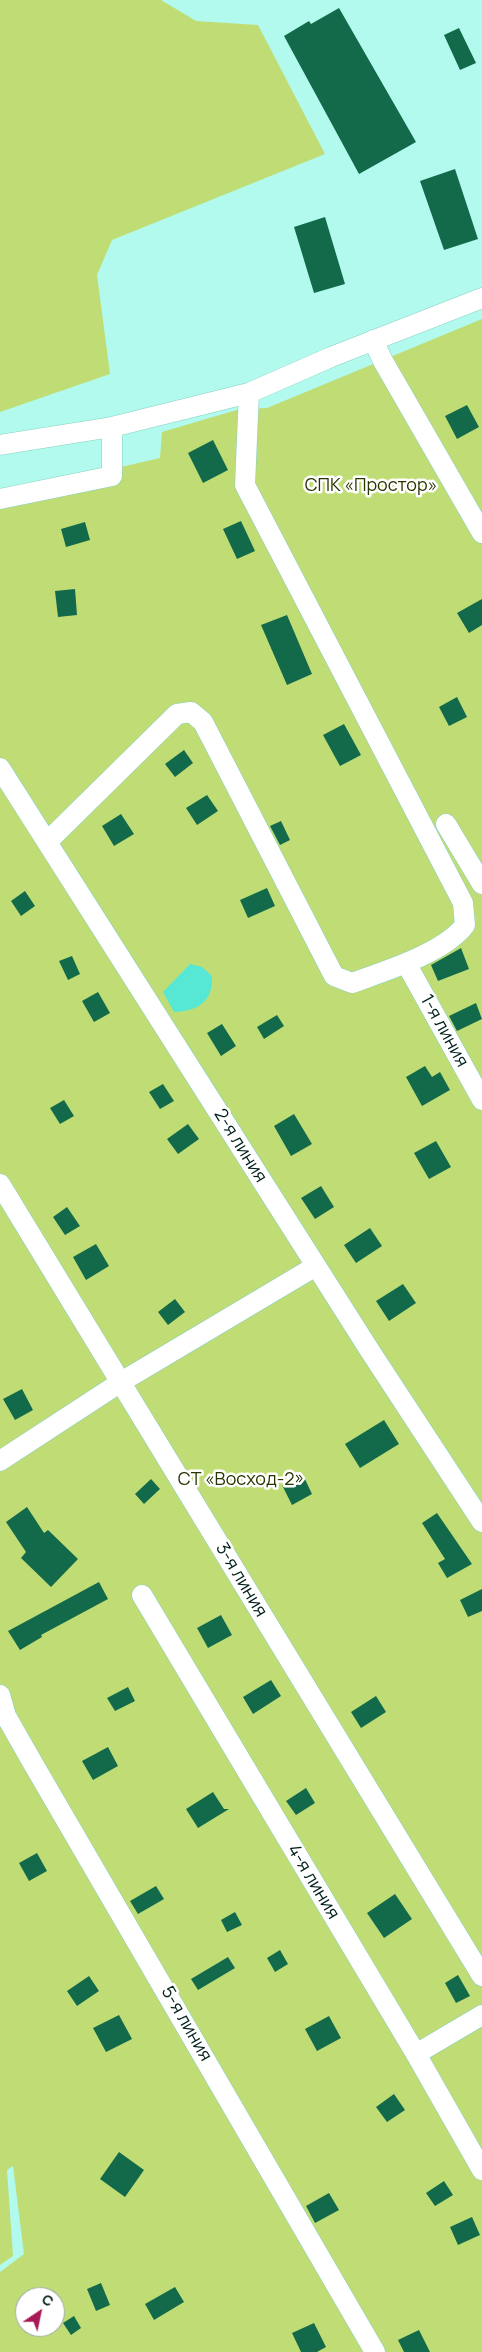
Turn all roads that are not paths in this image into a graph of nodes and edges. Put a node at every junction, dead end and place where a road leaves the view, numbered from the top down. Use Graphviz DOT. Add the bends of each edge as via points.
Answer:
graph roads {
  1 [pos="482,298"];
  2 [pos="374,340"];
  3 [pos="249,393"];
  4 [pos="112,427"];
  5 [pos="0,445"];
  6 [pos="0,499"];
  7 [pos="482,533"];
  8 [pos="0,768"];
  9 [pos="446,824"];
  10 [pos="47,842"];
  11 [pos="482,884"];
  12 [pos="406,963"];
  13 [pos="482,1100"];
  14 [pos="0,1184"];
  15 [pos="316,1266"];
  16 [pos="120,1382"];
  17 [pos="0,1461"];
  18 [pos="482,1522"];
  19 [pos="142,1595"];
  20 [pos="0,1695"];
  21 [pos="482,1976"];
  22 [pos="482,2015"];
  23 [pos="416,2054"];
  24 [pos="482,2170"];
  25 [pos="376,2352"];
  1 -- 2 [label="street"];
  2 -- 3 [label="street"];
  2 -- 7 [label="street" via="382,361"];
  3 -- 4 [label="street"];
  3 -- 12 [label="street" via="245,485 463,903 465,925 457,936"];
  4 -- 5 [label="street"];
  4 -- 6 [label="street" via="112,476"];
  8 -- 10 [label="street, 2-я линия"];
  9 -- 11 [label="street"];
  10 -- 12 [label="street" via="177,714 191,712 203,722 334,976 352,983"];
  10 -- 15 [label="street, 2-я линия"];
  12 -- 13 [label="street, 1-я линия"];
  14 -- 16 [label="street, 3-я линия"];
  15 -- 16 [label="street"];
  15 -- 18 [label="street, 2-я линия"];
  16 -- 17 [label="street"];
  16 -- 21 [label="street, 3-я линия"];
  19 -- 23 [label="street, 4-я линия"];
  20 -- 25 [label="street, 5-я линия" via="6,1716 30,1760"];
  22 -- 23 [label="street"];
  23 -- 24 [label="street, 4-я линия"];
}
